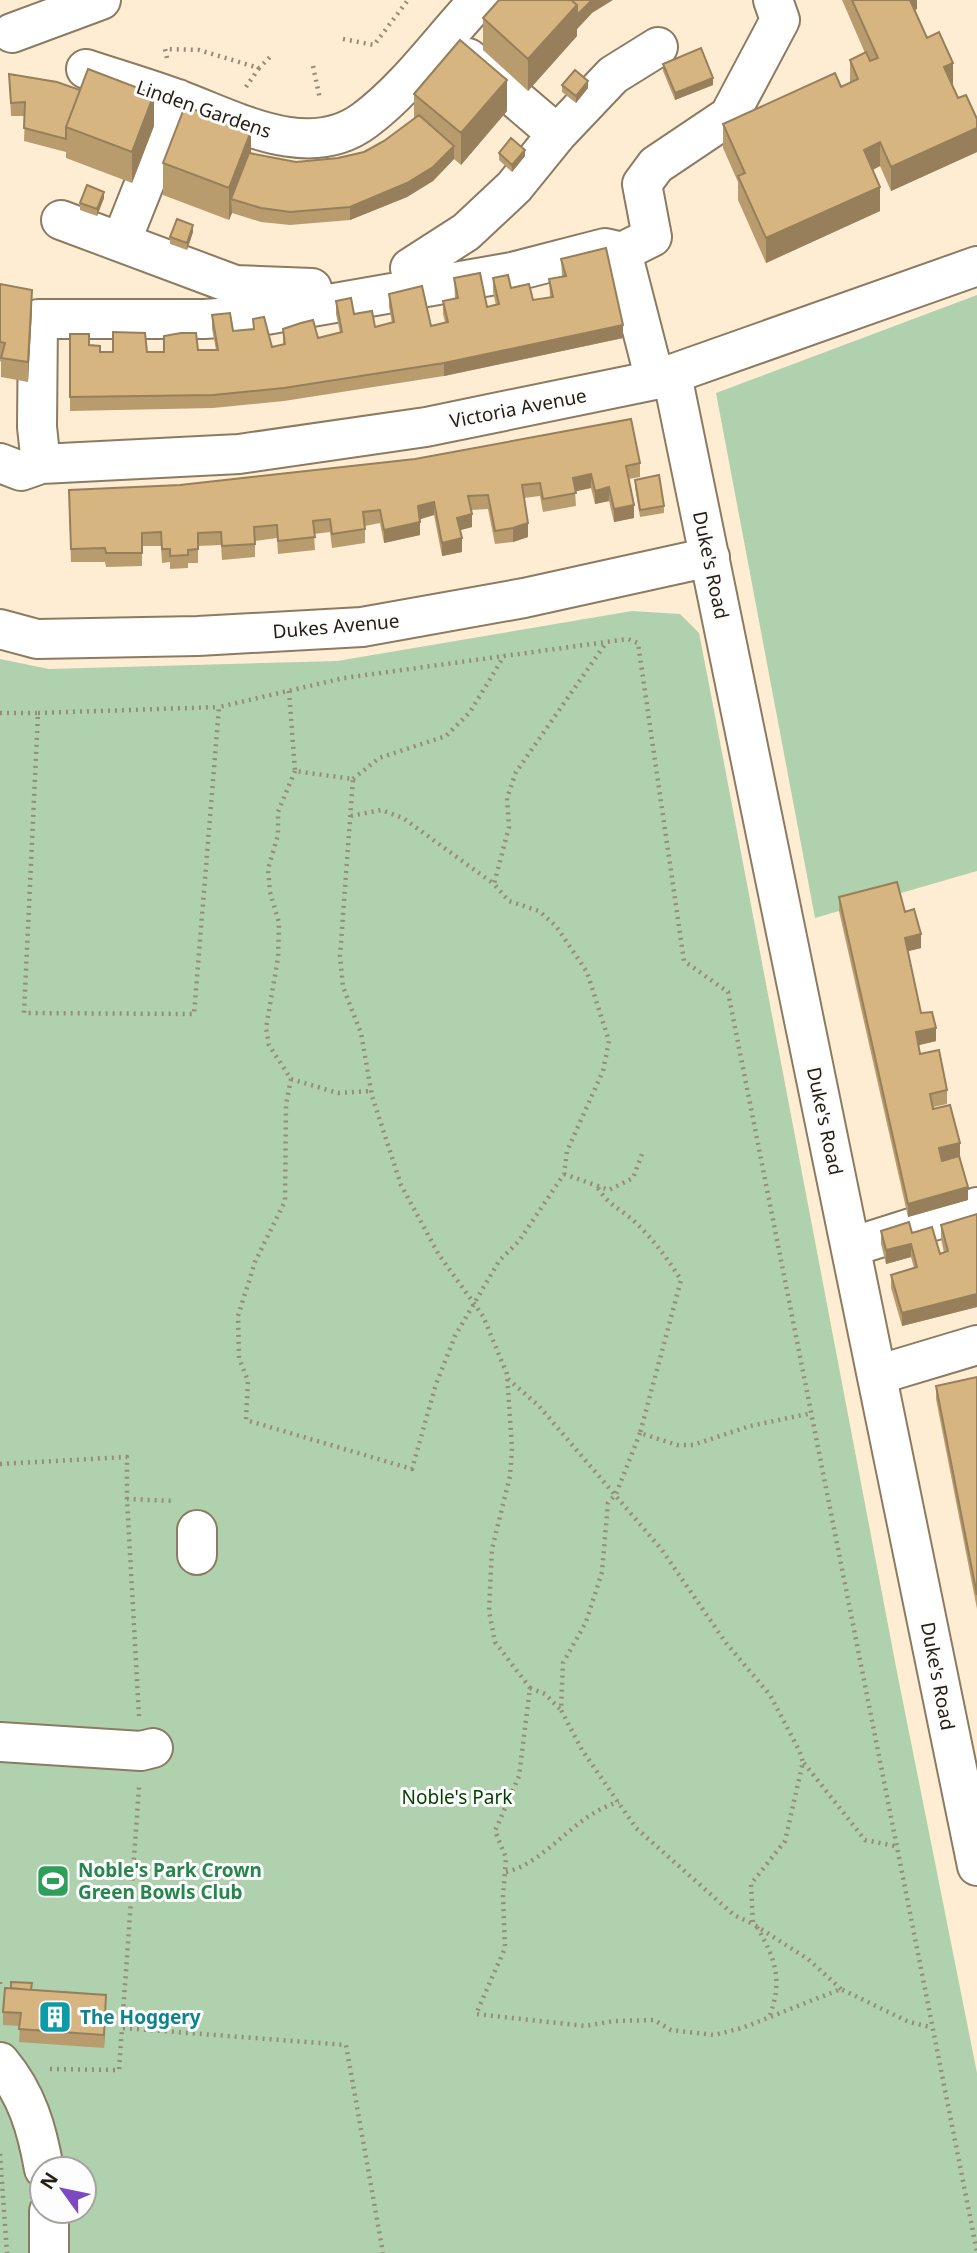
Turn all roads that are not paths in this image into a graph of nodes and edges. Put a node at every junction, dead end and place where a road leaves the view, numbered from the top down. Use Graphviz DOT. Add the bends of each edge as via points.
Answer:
graph roads {
  1 [pos="101,0"];
  2 [pos="479,0"];
  3 [pos="773,0"];
  4 [pos="12,33"];
  5 [pos="444,37"];
  6 [pos="658,47"];
  7 [pos="86,69"];
  8 [pos="178,99"];
  9 [pos="557,134"];
  10 [pos="61,220"];
  11 [pos="121,243"];
  12 [pos="622,252"];
  13 [pos="977,266"];
  14 [pos="410,268"];
  15 [pos="312,288"];
  16 [pos="664,378"];
  17 [pos="0,463"];
  18 [pos="41,464"];
  19 [pos="710,557"];
  20 [pos="0,628"];
  21 [pos="977,1207"];
  22 [pos="850,1247"];
  23 [pos="977,1345"];
  24 [pos="877,1375"];
  25 [pos="0,1742"];
  26 [pos="147,1749"];
  27 [pos="976,1861"];
  28 [pos="5,2074"];
  29 [pos="41,2155"];
  30 [pos="50,2225"];
  31 [pos="49,2253"];
  1 -- 4 [label="street"];
  2 -- 5 [label="street, Linden Gardens"];
  3 -- 12 [label="street" via="780,20 729,116 656,165 642,184 652,237"];
  5 -- 8 [label="street, Linden Gardens" via="384,103 339,135 288,137"];
  5 -- 9 [label="street"];
  6 -- 9 [label="street" via="613,75"];
  7 -- 8 [label="street, Linden Gardens"];
  8 -- 11 [label="street"];
  9 -- 14 [label="street" via="514,187 466,232"];
  10 -- 11 [label="street"];
  11 -- 15 [label="street" via="235,285"];
  12 -- 16 [label="street, Duke's Road"];
  12 -- 18 [label="street" via="605,248 512,272 266,315 38,319"];
  13 -- 16 [label="street, Victoria Avenue"];
  16 -- 18 [label="street, Victoria Avenue" via="426,427 239,454"];
  16 -- 19 [label="street, Duke's Road"];
  17 -- 18 [label="street, Victoria Avenue" via="21,471"];
  19 -- 20 [label="street, Dukes Avenue" via="362,628 37,639"];
  19 -- 22 [label="street, Duke's Road"];
  21 -- 22 [label="street"];
  22 -- 24 [label="street, Duke's Road"];
  23 -- 24 [label="street"];
  24 -- 27 [label="street, Duke's Road"];
  25 -- 26 [label="street"];
  28 -- 29 [label="street" via="35,2122"];
  30 -- 31 [label="street"];
}
